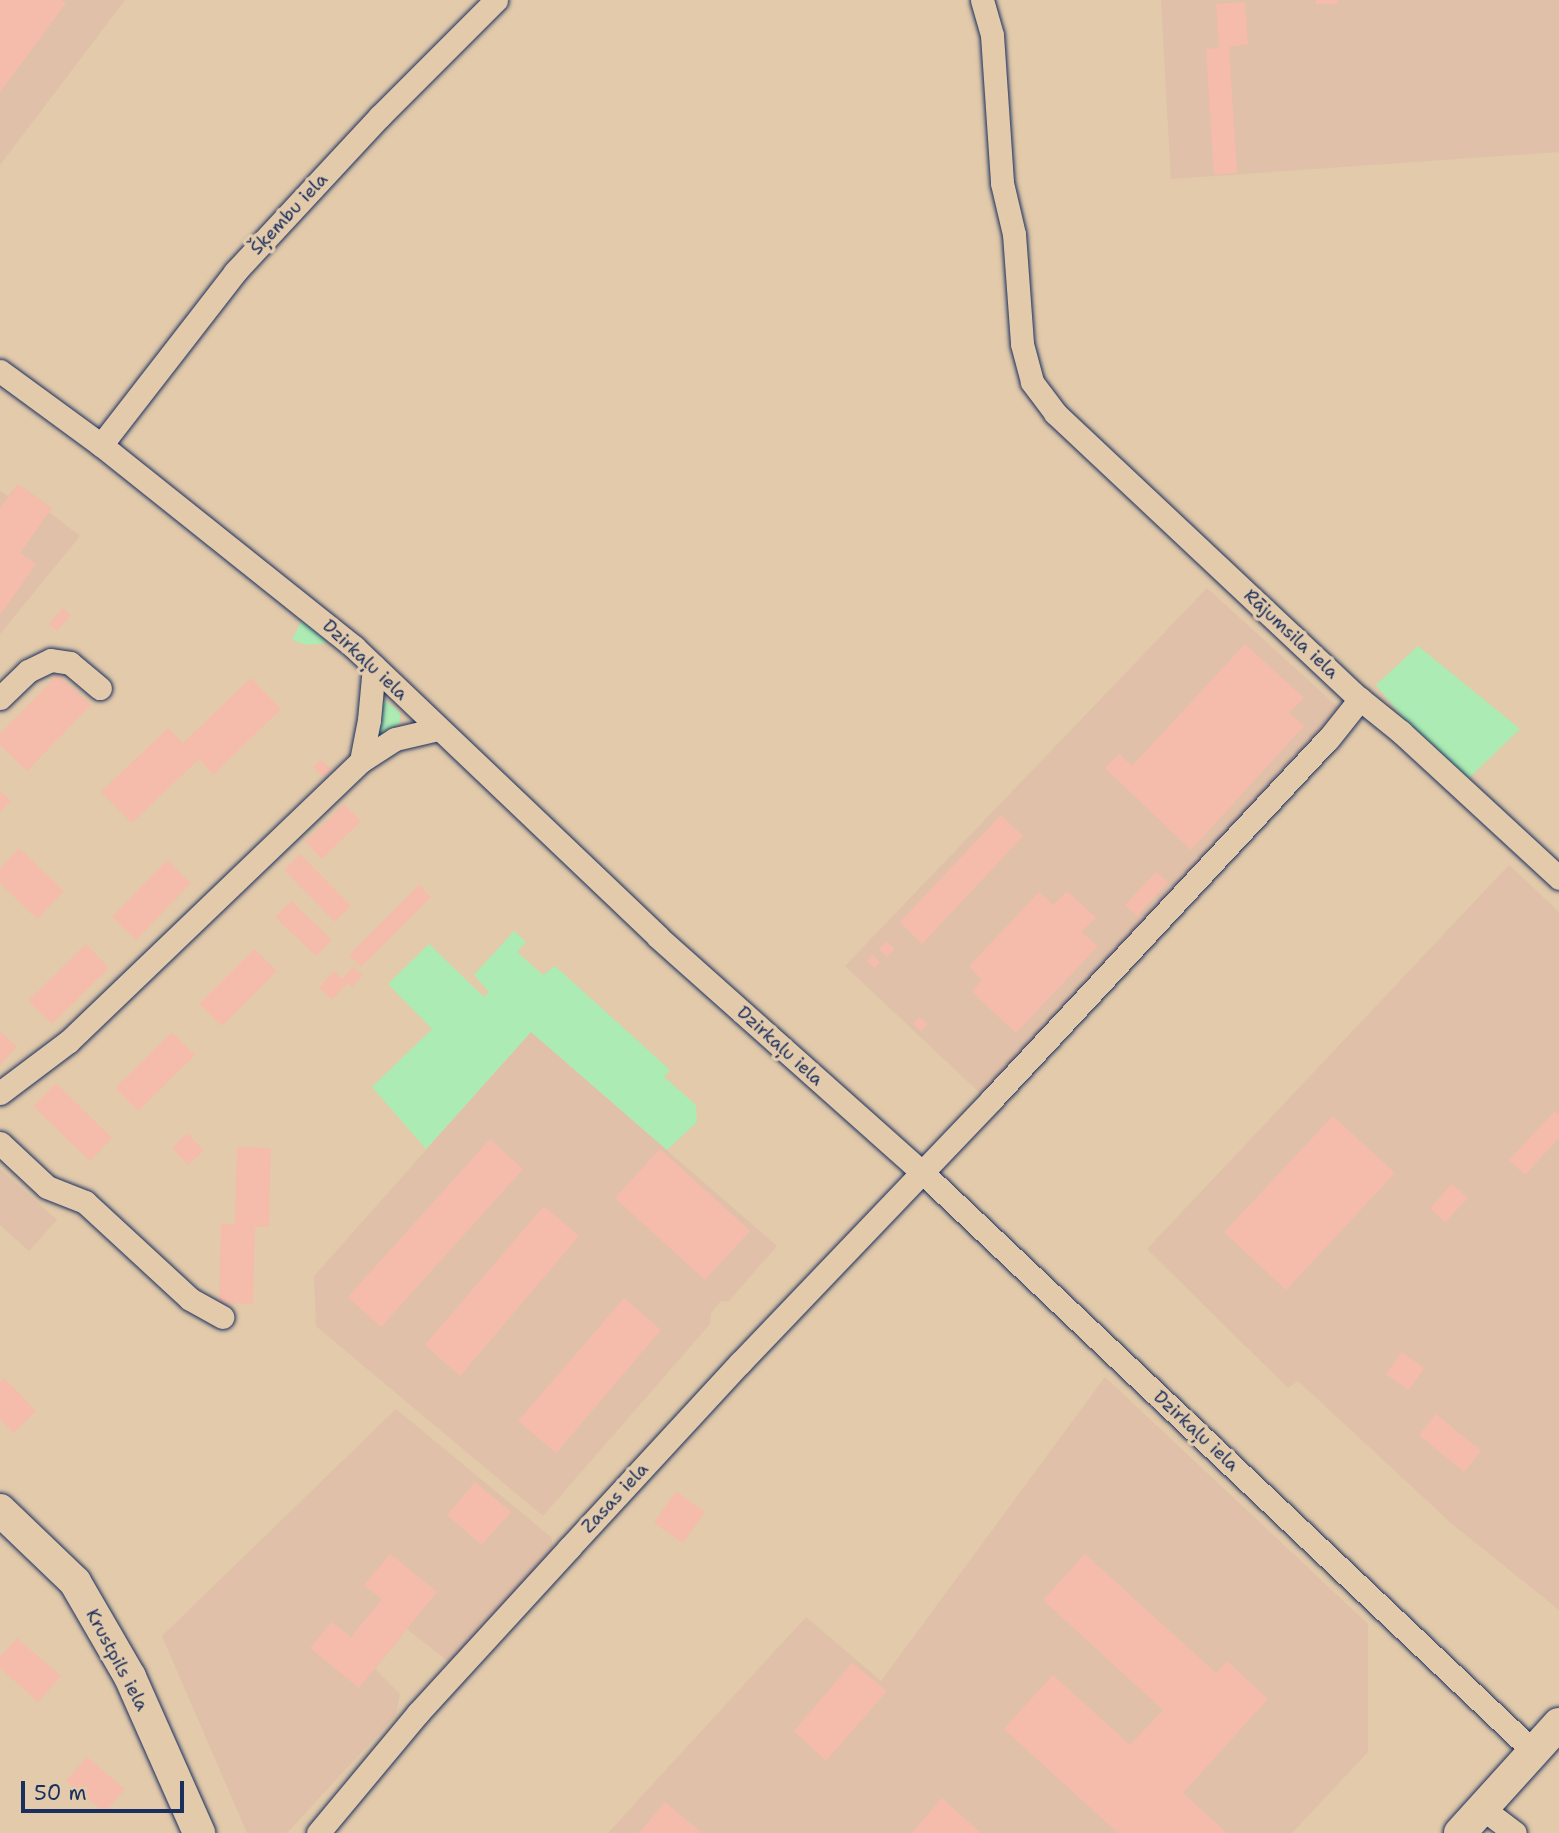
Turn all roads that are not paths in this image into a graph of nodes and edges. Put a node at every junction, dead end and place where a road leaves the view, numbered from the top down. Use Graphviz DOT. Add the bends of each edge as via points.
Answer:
graph roads {
  1 [pos="496,0"];
  2 [pos="982,0"];
  3 [pos="0,371"];
  4 [pos="101,445"];
  5 [pos="374,666"];
  6 [pos="100,688"];
  7 [pos="0,698"];
  8 [pos="1360,699"];
  9 [pos="438,729"];
  10 [pos="361,761"];
  11 [pos="1559,878"];
  12 [pos="0,1093"];
  13 [pos="0,1143"];
  14 [pos="922,1172"];
  15 [pos="222,1317"];
  16 [pos="0,1510"];
  17 [pos="1559,1724"];
  18 [pos="1534,1752"];
  19 [pos="1482,1808"];
  20 [pos="199,1833"];
  21 [pos="318,1833"];
  22 [pos="1460,1833"];
  23 [pos="1515,1833"];
  1 -- 4 [label="street, Šķembu iela" via="235,272"];
  2 -- 8 [label="street, Rājumsila iela" via="992,35 1002,183 1014,234 1022,344 1032,382 1055,414"];
  3 -- 4 [label="street, Dzirkaļu iela"];
  4 -- 5 [label="street, Dzirkaļu iela" via="332,627"];
  5 -- 9 [label="street, Dzirkaļu iela"];
  5 -- 10 [label="street"];
  6 -- 7 [label="street" via="69,663 51,660 28,671"];
  8 -- 11 [label="street, Rājumsila iela"];
  8 -- 14 [label="street, Zasas iela" via="1320,748"];
  9 -- 10 [label="street" via="395,740"];
  9 -- 14 [label="street, Dzirkaļu iela" via="658,937"];
  10 -- 12 [label="street" via="69,1041"];
  13 -- 15 [label="street" via="47,1187 85,1202 190,1299"];
  14 -- 18 [label="street, Dzirkaļu iela"];
  14 -- 21 [label="street, Zasas iela" via="418,1713"];
  16 -- 20 [label="main road, Krustpils iela" via="75,1582 130,1677"];
  17 -- 18 [label="main road"];
  18 -- 19 [label="main road"];
  19 -- 22 [label="main road"];
  19 -- 23 [label="street"];
}
